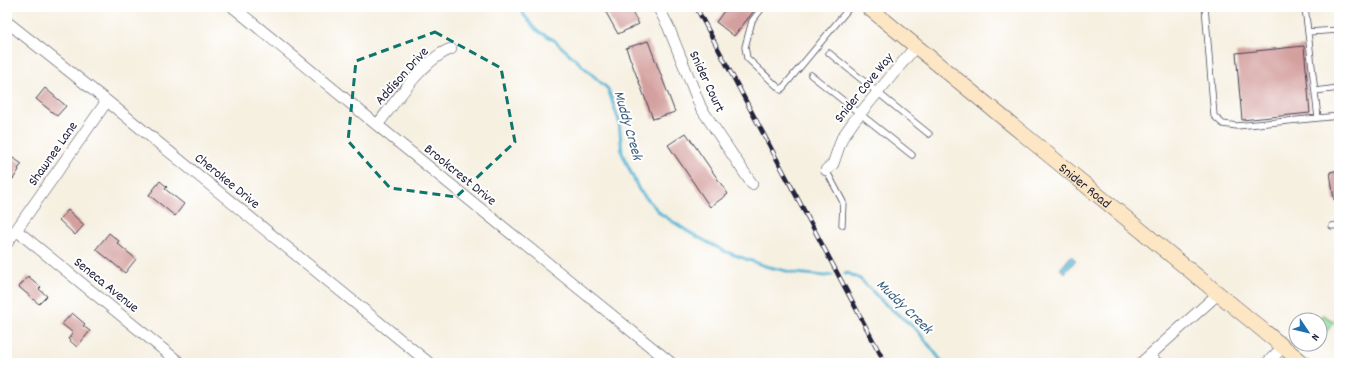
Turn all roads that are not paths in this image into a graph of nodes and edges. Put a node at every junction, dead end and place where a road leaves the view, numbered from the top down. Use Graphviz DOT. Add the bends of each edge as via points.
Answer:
graph roads {
  1 [pos="233,7"];
  2 [pos="658,7"];
  3 [pos="763,7"];
  4 [pos="850,7"];
  5 [pos="868,7"];
  6 [pos="1205,7"];
  7 [pos="1306,7"];
  8 [pos="7,22"];
  9 [pos="1339,30"];
  10 [pos="1308,32"];
  11 [pos="916,46"];
  12 [pos="451,49"];
  13 [pos="830,52"];
  14 [pos="811,75"];
  15 [pos="1339,88"];
  16 [pos="1315,90"];
  17 [pos="877,92"];
  18 [pos="107,101"];
  19 [pos="860,114"];
  20 [pos="1339,116"];
  21 [pos="1318,118"];
  22 [pos="377,125"];
  23 [pos="929,134"];
  24 [pos="912,155"];
  25 [pos="826,170"];
  26 [pos="752,184"];
  27 [pos="842,225"];
  28 [pos="1339,225"];
  29 [pos="1332,226"];
  30 [pos="16,230"];
  31 [pos="7,243"];
  32 [pos="1218,294"];
  33 [pos="1283,348"];
  34 [pos="1151,354"];
  35 [pos="180,363"];
  36 [pos="429,363"];
  37 [pos="672,363"];
  38 [pos="1141,363"];
  39 [pos="1161,363"];
  40 [pos="1267,363"];
  41 [pos="1303,363"];
  1 -- 22 [label="street, Brookcrest Drive"];
  2 -- 26 [label="street, Snider Court" via="701,108"];
  3 -- 4 [label="lane" via="752,21 745,47 747,58 781,90"];
  5 -- 11 [label="street, Snider Road"];
  6 -- 21 [label="lane" via="1214,116 1223,124 1237,126"];
  7 -- 10 [label="lane"];
  8 -- 18 [label="street, Cherokee Drive"];
  9 -- 10 [label="lane"];
  10 -- 16 [label="lane"];
  11 -- 17 [label="street, Snider Cove Way"];
  11 -- 32 [label="street, Snider Road"];
  12 -- 22 [label="street, Addison Drive" via="438,55 428,64"];
  13 -- 17 [label="lane"];
  14 -- 19 [label="lane"];
  15 -- 16 [label="lane"];
  16 -- 21 [label="lane"];
  17 -- 19 [label="street, Snider Cove Way"];
  17 -- 23 [label="lane"];
  18 -- 30 [label="street, Shawnee Lane"];
  18 -- 36 [label="street, Cherokee Drive"];
  19 -- 24 [label="lane"];
  19 -- 25 [label="street, Snider Cove Way" via="845,132 836,159"];
  20 -- 21 [label="lane"];
  22 -- 37 [label="street, Brookcrest Drive"];
  25 -- 27 [label="lane" via="843,202"];
  28 -- 29 [label="lane"];
  30 -- 31 [label="street, Shawnee Lane"];
  30 -- 35 [label="street, Seneca Avenue"];
  32 -- 33 [label="street, Snider Road"];
  32 -- 34 [label="street"];
  33 -- 40 [label="street"];
  33 -- 41 [label="street, Snider Road"];
  34 -- 38 [label="street"];
  34 -- 39 [label="lane"];
}
